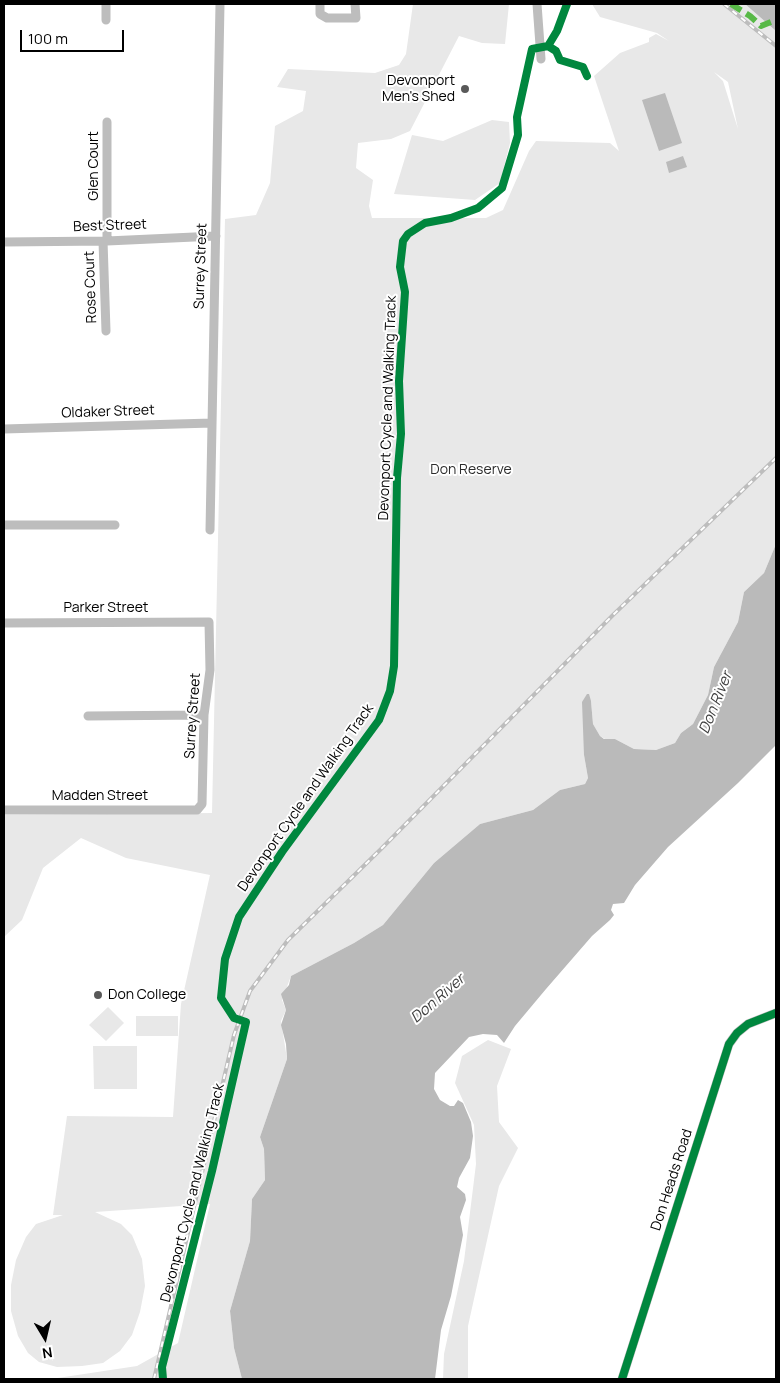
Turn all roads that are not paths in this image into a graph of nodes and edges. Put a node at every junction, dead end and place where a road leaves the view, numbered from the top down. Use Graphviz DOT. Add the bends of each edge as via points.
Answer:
graph roads {
  1 [pos="106,4"];
  2 [pos="220,4"];
  3 [pos="320,4"];
  4 [pos="355,4"];
  5 [pos="537,4"];
  6 [pos="106,20"];
  7 [pos="540,60"];
  8 [pos="107,122"];
  9 [pos="216,236"];
  10 [pos="105,241"];
  11 [pos="4,242"];
  12 [pos="106,331"];
  13 [pos="212,423"];
  14 [pos="4,429"];
  15 [pos="4,525"];
  16 [pos="115,525"];
  17 [pos="210,530"];
  18 [pos="4,622"];
  19 [pos="209,622"];
  20 [pos="204,715"];
  21 [pos="88,716"];
  22 [pos="4,810"];
  23 [pos="197,810"];
  24 [pos="776,1013"];
  25 [pos="622,1379"];
  1 -- 6 [label="street"];
  2 -- 9 [label="street, Surrey Street"];
  3 -- 4 [label="street" via="320,14 327,18 356,18"];
  5 -- 7 [label="street"];
  8 -- 10 [label="street, Glen Court"];
  9 -- 10 [label="street, Best Street"];
  9 -- 13 [label="street, Surrey Street"];
  10 -- 11 [label="street, Best Street"];
  10 -- 12 [label="street, Rose Court"];
  13 -- 14 [label="street, Oldaker Street"];
  13 -- 17 [label="street, Surrey Street"];
  15 -- 16 [label="street"];
  18 -- 19 [label="street, Parker Street"];
  19 -- 20 [label="street, Surrey Street" via="210,670"];
  20 -- 21 [label="street"];
  20 -- 23 [label="street, Surrey Street" via="202,804"];
  22 -- 23 [label="street, Madden Street"];
  24 -- 25 [label="street, Don Heads Road" via="748,1024 730,1044"];
}
